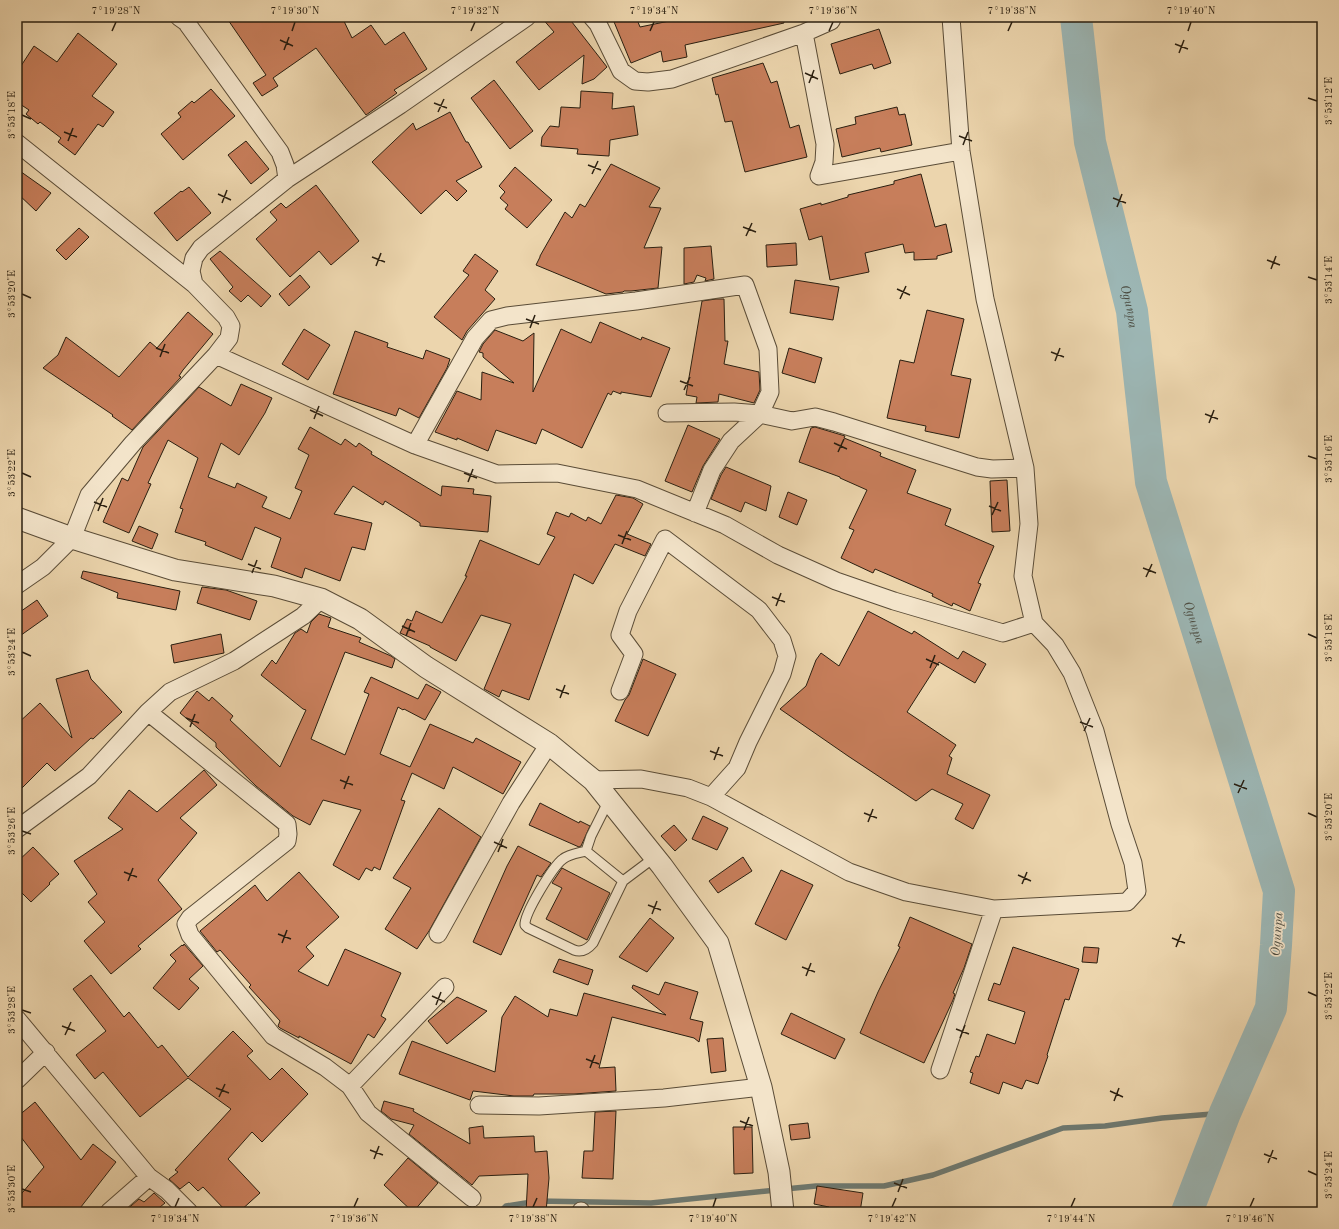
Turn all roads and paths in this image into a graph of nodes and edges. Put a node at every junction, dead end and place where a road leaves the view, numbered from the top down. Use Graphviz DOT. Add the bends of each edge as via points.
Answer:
graph roads {
  1 [pos="527,17"];
  2 [pos="592,17"];
  3 [pos="833,17"];
  4 [pos="951,17"];
  5 [pos="185,19"];
  6 [pos="804,33"];
  7 [pos="17,143"];
  8 [pos="961,151"];
  9 [pos="287,179"];
  10 [pos="194,284"];
  11 [pos="216,355"];
  12 [pos="667,413"];
  13 [pos="760,414"];
  14 [pos="415,445"];
  15 [pos="1025,468"];
  16 [pos="695,513"];
  17 [pos="17,518"];
  18 [pos="72,538"];
  19 [pos="17,585"];
  20 [pos="321,599"];
  21 [pos="1034,623"];
  22 [pos="620,691"];
  23 [pos="148,712"];
  24 [pos="549,744"];
  25 [pos="593,780"];
  26 [pos="711,797"];
  27 [pos="609,800"];
  28 [pos="17,829"];
  29 [pos="586,851"];
  30 [pos="655,857"];
  31 [pos="623,881"];
  32 [pos="994,909"];
  33 [pos="438,934"];
  34 [pos="445,987"];
  35 [pos="17,1019"];
  36 [pos="46,1052"];
  37 [pos="940,1070"];
  38 [pos="17,1080"];
  39 [pos="350,1086"];
  40 [pos="761,1087"];
  41 [pos="478,1105"];
  42 [pos="149,1177"];
  43 [pos="472,1198"];
  44 [pos="109,1212"];
  45 [pos="189,1212"];
  46 [pos="783,1212"];
  1 -- 9 [label="street"];
  2 -- 6 [label="street" via="621,71 635,81 648,82 672,79"];
  3 -- 6 [label="street" via="831,21"];
  4 -- 8 [label="street"];
  5 -- 9 [label="street" via="280,152"];
  6 -- 8 [label="street" via="825,144 824,162 819,176"];
  7 -- 10 [label="street"];
  8 -- 15 [label="street" via="985,299"];
  9 -- 10 [label="street" via="201,248 194,258 191,272"];
  10 -- 11 [label="street" via="226,317 231,326 229,338"];
  11 -- 14 [label="street"];
  11 -- 18 [label="street" via="132,443 89,495"];
  12 -- 13 [label="street"];
  13 -- 14 [label="street" via="770,392 768,349 745,285 491,320 475,338"];
  13 -- 15 [label="street" via="792,421 815,417 977,467"];
  13 -- 16 [label="street" via="731,441 712,470"];
  14 -- 16 [label="street" via="497,474 557,473 637,489"];
  15 -- 21 [label="street" via="1029,524 1023,576"];
  16 -- 21 [label="street" via="836,581 894,601 1003,633"];
  17 -- 18 [label="street"];
  18 -- 19 [label="street" via="43,567"];
  18 -- 20 [label="street" via="175,570 274,586"];
  20 -- 23 [label="street" via="303,616 234,661 170,692"];
  20 -- 24 [label="street" via="360,619 426,667"];
  21 -- 32 [label="street" via="1055,645 1072,673 1095,731 1133,863 1137,891 1127,902"];
  22 -- 26 [label="street" via="634,654 620,636 628,611 664,539 759,610 782,640 787,656 782,674 737,768"];
  23 -- 28 [label="street" via="89,776"];
  23 -- 39 [label="street" via="287,824 287,841 190,918 186,924 190,935 273,1036 325,1067"];
  24 -- 25 [label="street"];
  24 -- 33 [label="street" via="511,803"];
  25 -- 26 [label="street" via="641,779 688,788"];
  25 -- 27 [label="street"];
  26 -- 32 [label="street" via="849,872 906,892"];
  27 -- 29 [label="lane" via="590,836"];
  27 -- 30 [label="street"];
  29 -- 31 [label="lane"];
  29 -- 31 [label="lane" via="562,859 557,865 526,916 525,925 528,928 578,952 588,948 593,943"];
  30 -- 31 [label="lane"];
  30 -- 40 [label="street" via="718,943"];
  32 -- 37 [label="street"];
  34 -- 39 [label="street"];
  35 -- 36 [label="street"];
  36 -- 38 [label="street"];
  36 -- 42 [label="street"];
  39 -- 43 [label="street" via="368,1114"];
  40 -- 41 [label="street" via="664,1098 539,1106"];
  40 -- 46 [label="street" via="780,1181"];
  42 -- 44 [label="street"];
  42 -- 45 [label="street" via="167,1190"];
}
